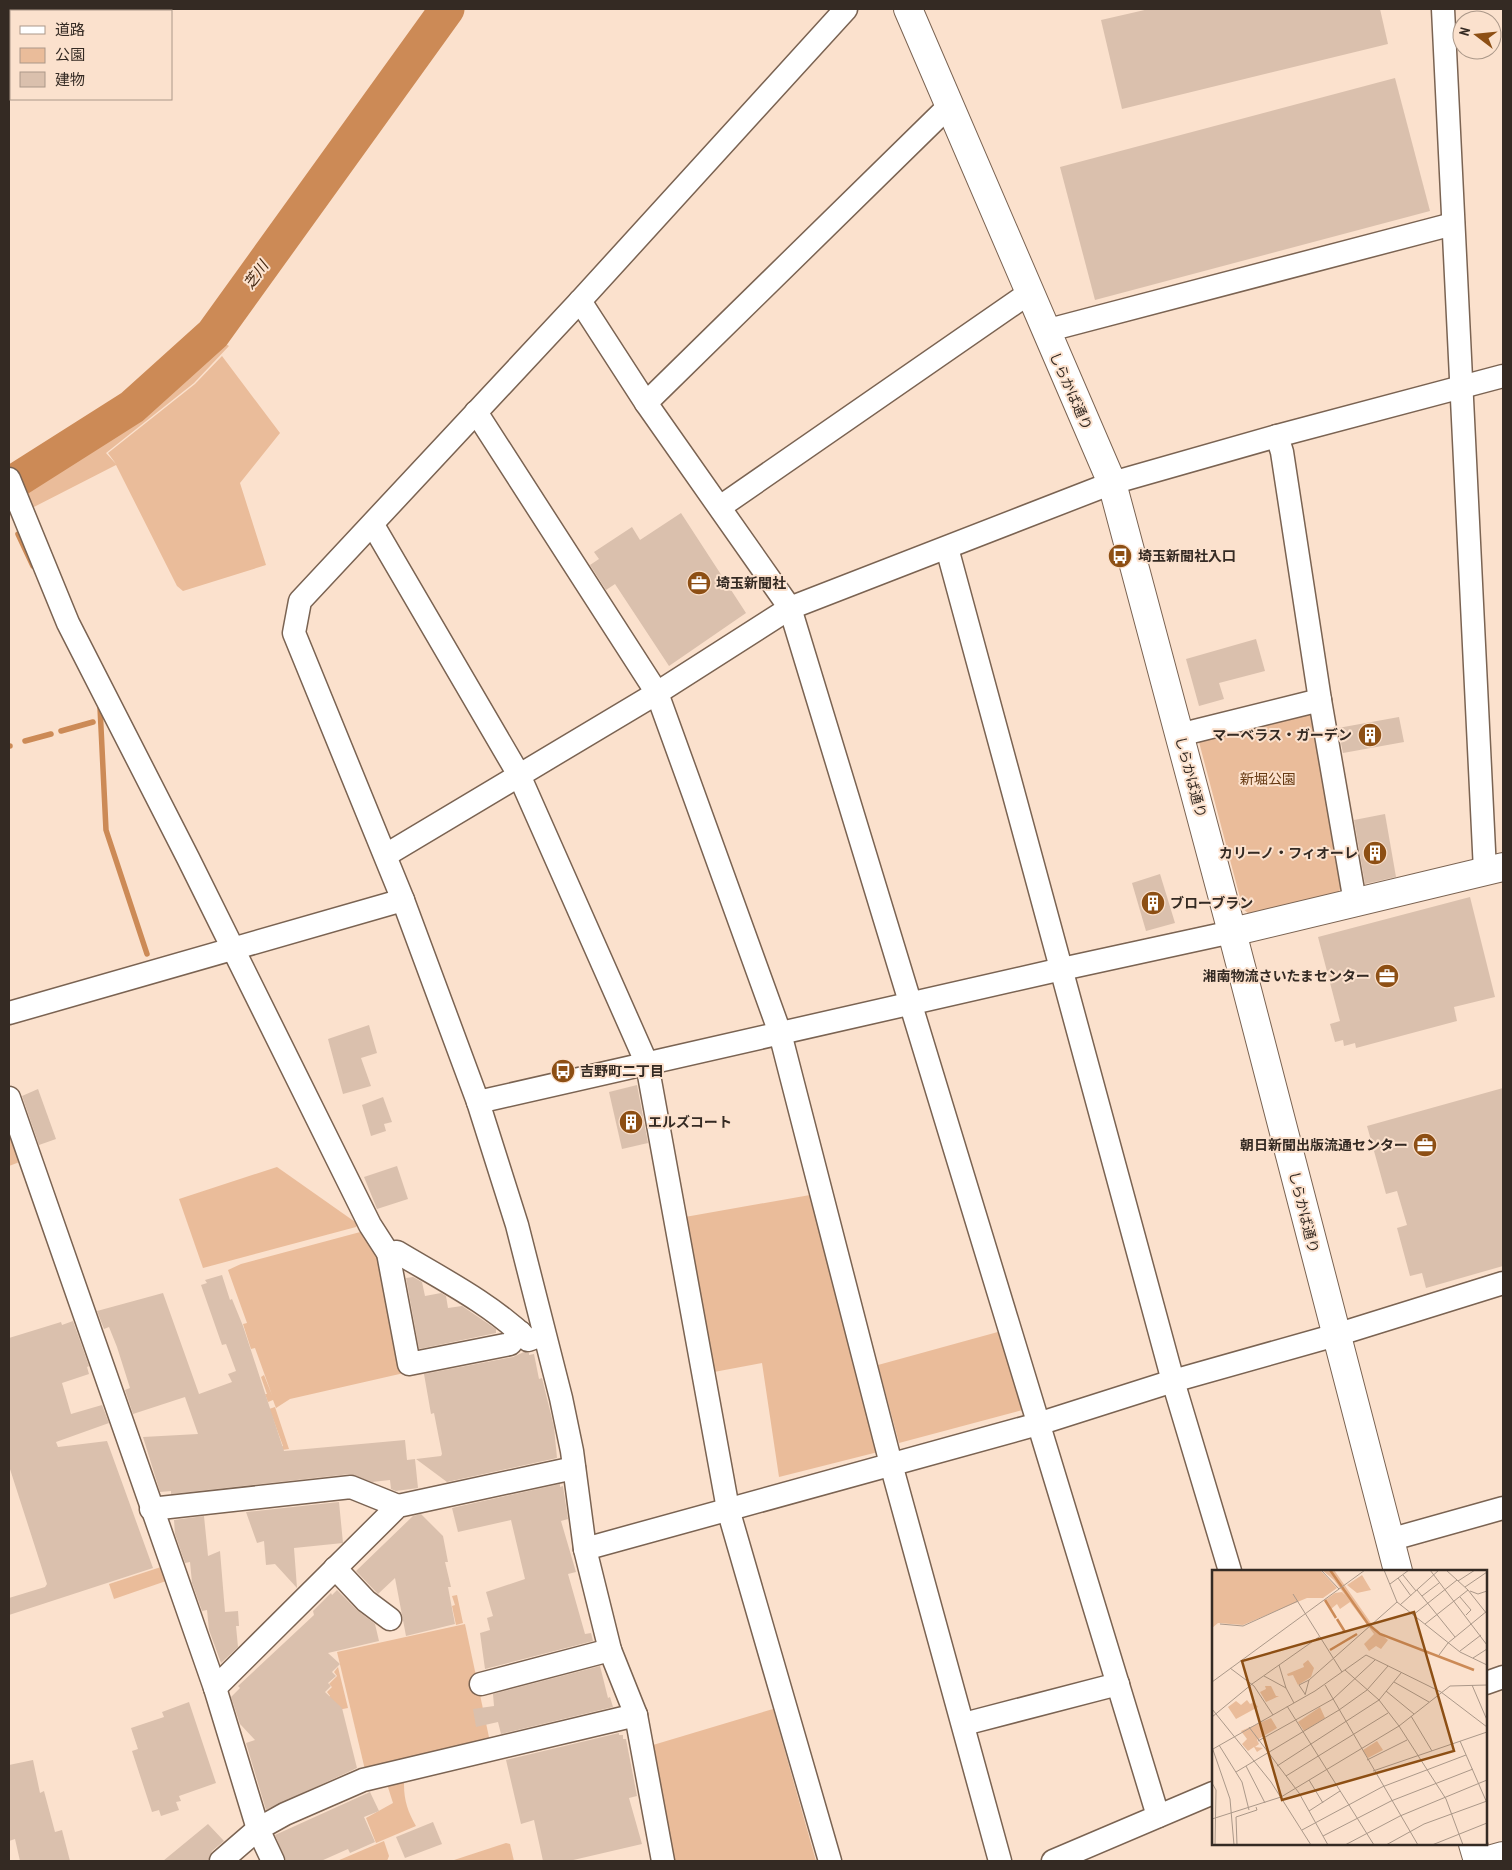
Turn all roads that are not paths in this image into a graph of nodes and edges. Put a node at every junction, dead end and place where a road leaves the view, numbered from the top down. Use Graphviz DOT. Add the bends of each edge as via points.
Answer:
graph roads {
  1 [pos="846,9"];
  2 [pos="908,9"];
  3 [pos="1443,9"];
  4 [pos="949,106"];
  5 [pos="1453,224"];
  6 [pos="1029,293"];
  7 [pos="580,301"];
  8 [pos="1045,331"];
  9 [pos="1503,376"];
  10 [pos="1461,388"];
  11 [pos="646,402"];
  12 [pos="476,412"];
  13 [pos="1277,436"];
  14 [pos="9,479"];
  15 [pos="1112,483"];
  16 [pos="720,508"];
  17 [pos="373,525"];
  18 [pos="947,548"];
  19 [pos="790,608"];
  20 [pos="657,693"];
  21 [pos="1320,700"];
  22 [pos="1179,735"];
  23 [pos="519,775"];
  24 [pos="386,855"];
  25 [pos="1494,869"];
  26 [pos="403,900"];
  27 [pos="1356,902"];
  28 [pos="1232,932"];
  29 [pos="232,948"];
  30 [pos="1062,969"];
  31 [pos="909,1003"];
  32 [pos="9,1013"];
  33 [pos="780,1033"];
  34 [pos="647,1064"];
  35 [pos="9,1098"];
  36 [pos="478,1102"];
  37 [pos="388,1252"];
  38 [pos="1503,1283"];
  39 [pos="520,1332"];
  40 [pos="1336,1335"];
  41 [pos="545,1336"];
  42 [pos="1173,1381"];
  43 [pos="1038,1424"];
  44 [pos="891,1464"];
  45 [pos="574,1468"];
  46 [pos="398,1506"];
  47 [pos="1503,1508"];
  48 [pos="151,1509"];
  49 [pos="728,1509"];
  50 [pos="1389,1540"];
  51 [pos="585,1549"];
  52 [pos="335,1568"];
  53 [pos="1230,1570"];
  54 [pos="1398,1570"];
  55 [pos="390,1619"];
  56 [pos="610,1650"];
  57 [pos="1503,1677"];
  58 [pos="1487,1683"];
  59 [pos="481,1684"];
  60 [pos="1118,1684"];
  61 [pos="214,1688"];
  62 [pos="636,1716"];
  63 [pos="964,1724"];
  64 [pos="1212,1793"];
  65 [pos="1158,1816"];
  66 [pos="258,1829"];
  67 [pos="1473,1845"];
  68 [pos="1503,1856"];
  69 [pos="221,1861"];
  70 [pos="273,1861"];
  71 [pos="663,1861"];
  72 [pos="830,1861"];
  73 [pos="1000,1861"];
  74 [pos="1053,1861"];
  75 [pos="1478,1861"];
  76 [pos="1485,1861"];
  1 -- 7 [label="street"];
  2 -- 4 [label="street, しらかば通り"];
  3 -- 5 [label="street"];
  4 -- 6 [label="street, しらかば通り"];
  4 -- 11 [label="street"];
  5 -- 8 [label="street"];
  5 -- 10 [label="street"];
  6 -- 8 [label="street, しらかば通り"];
  6 -- 16 [label="street"];
  7 -- 11 [label="street"];
  7 -- 12 [label="street"];
  8 -- 15 [label="street, しらかば通り"];
  9 -- 10 [label="street"];
  10 -- 13 [label="street"];
  10 -- 25 [label="street"];
  11 -- 16 [label="street"];
  12 -- 17 [label="street"];
  12 -- 20 [label="street"];
  13 -- 15 [label="street"];
  13 -- 21 [label="street"];
  14 -- 29 [label="street" via="68,623"];
  15 -- 18 [label="street"];
  15 -- 22 [label="street, しらかば通り"];
  16 -- 19 [label="street"];
  17 -- 23 [label="street"];
  17 -- 24 [label="street" via="300,601 294,633"];
  18 -- 19 [label="street"];
  18 -- 30 [label="street"];
  19 -- 20 [label="street"];
  19 -- 31 [label="street"];
  20 -- 23 [label="street"];
  20 -- 33 [label="street"];
  21 -- 22 [label="street"];
  21 -- 27 [label="street"];
  22 -- 28 [label="street, しらかば通り"];
  23 -- 24 [label="street"];
  23 -- 34 [label="street"];
  24 -- 26 [label="street"];
  25 -- 27 [label="street"];
  26 -- 29 [label="street"];
  26 -- 36 [label="street"];
  27 -- 28 [label="street"];
  28 -- 30 [label="street"];
  28 -- 40 [label="street, しらかば通り"];
  29 -- 32 [label="street"];
  29 -- 37 [label="street" via="370,1225"];
  30 -- 31 [label="street"];
  30 -- 42 [label="street"];
  31 -- 33 [label="street"];
  31 -- 43 [label="street"];
  33 -- 34 [label="street"];
  33 -- 44 [label="street"];
  34 -- 36 [label="street"];
  34 -- 49 [label="street"];
  35 -- 48 [label="street"];
  36 -- 41 [label="street" via="517,1225"];
  37 -- 39 [label="street" via="397,1252 504,1317"];
  37 -- 39 [label="street" via="409,1364 510,1344"];
  38 -- 40 [label="street"];
  39 -- 41 [label="street" via="528,1340"];
  40 -- 42 [label="street"];
  40 -- 50 [label="street, しらかば通り"];
  41 -- 45 [label="street"];
  42 -- 43 [label="street"];
  42 -- 53 [label="street"];
  43 -- 44 [label="street"];
  43 -- 60 [label="street"];
  44 -- 49 [label="street"];
  44 -- 63 [label="street"];
  45 -- 46 [label="street"];
  45 -- 51 [label="street"];
  46 -- 48 [label="street" via="350,1487"];
  46 -- 52 [label="street"];
  47 -- 50 [label="street"];
  48 -- 61 [label="street"];
  49 -- 51 [label="street"];
  49 -- 72 [label="street"];
  50 -- 54 [label="street, しらかば通り"];
  51 -- 56 [label="street"];
  52 -- 55 [label="street" via="366,1601"];
  52 -- 61 [label="street"];
  56 -- 59 [label="street"];
  56 -- 62 [label="street"];
  57 -- 58 [label="street"];
  60 -- 63 [label="street"];
  60 -- 65 [label="street"];
  61 -- 66 [label="street"];
  62 -- 66 [label="street" via="363,1780"];
  62 -- 71 [label="street"];
  63 -- 73 [label="street"];
  64 -- 65 [label="street"];
  65 -- 74 [label="street"];
  66 -- 69 [label="street"];
  66 -- 70 [label="street"];
  67 -- 75 [label="street"];
  68 -- 76 [label="street"];
}
